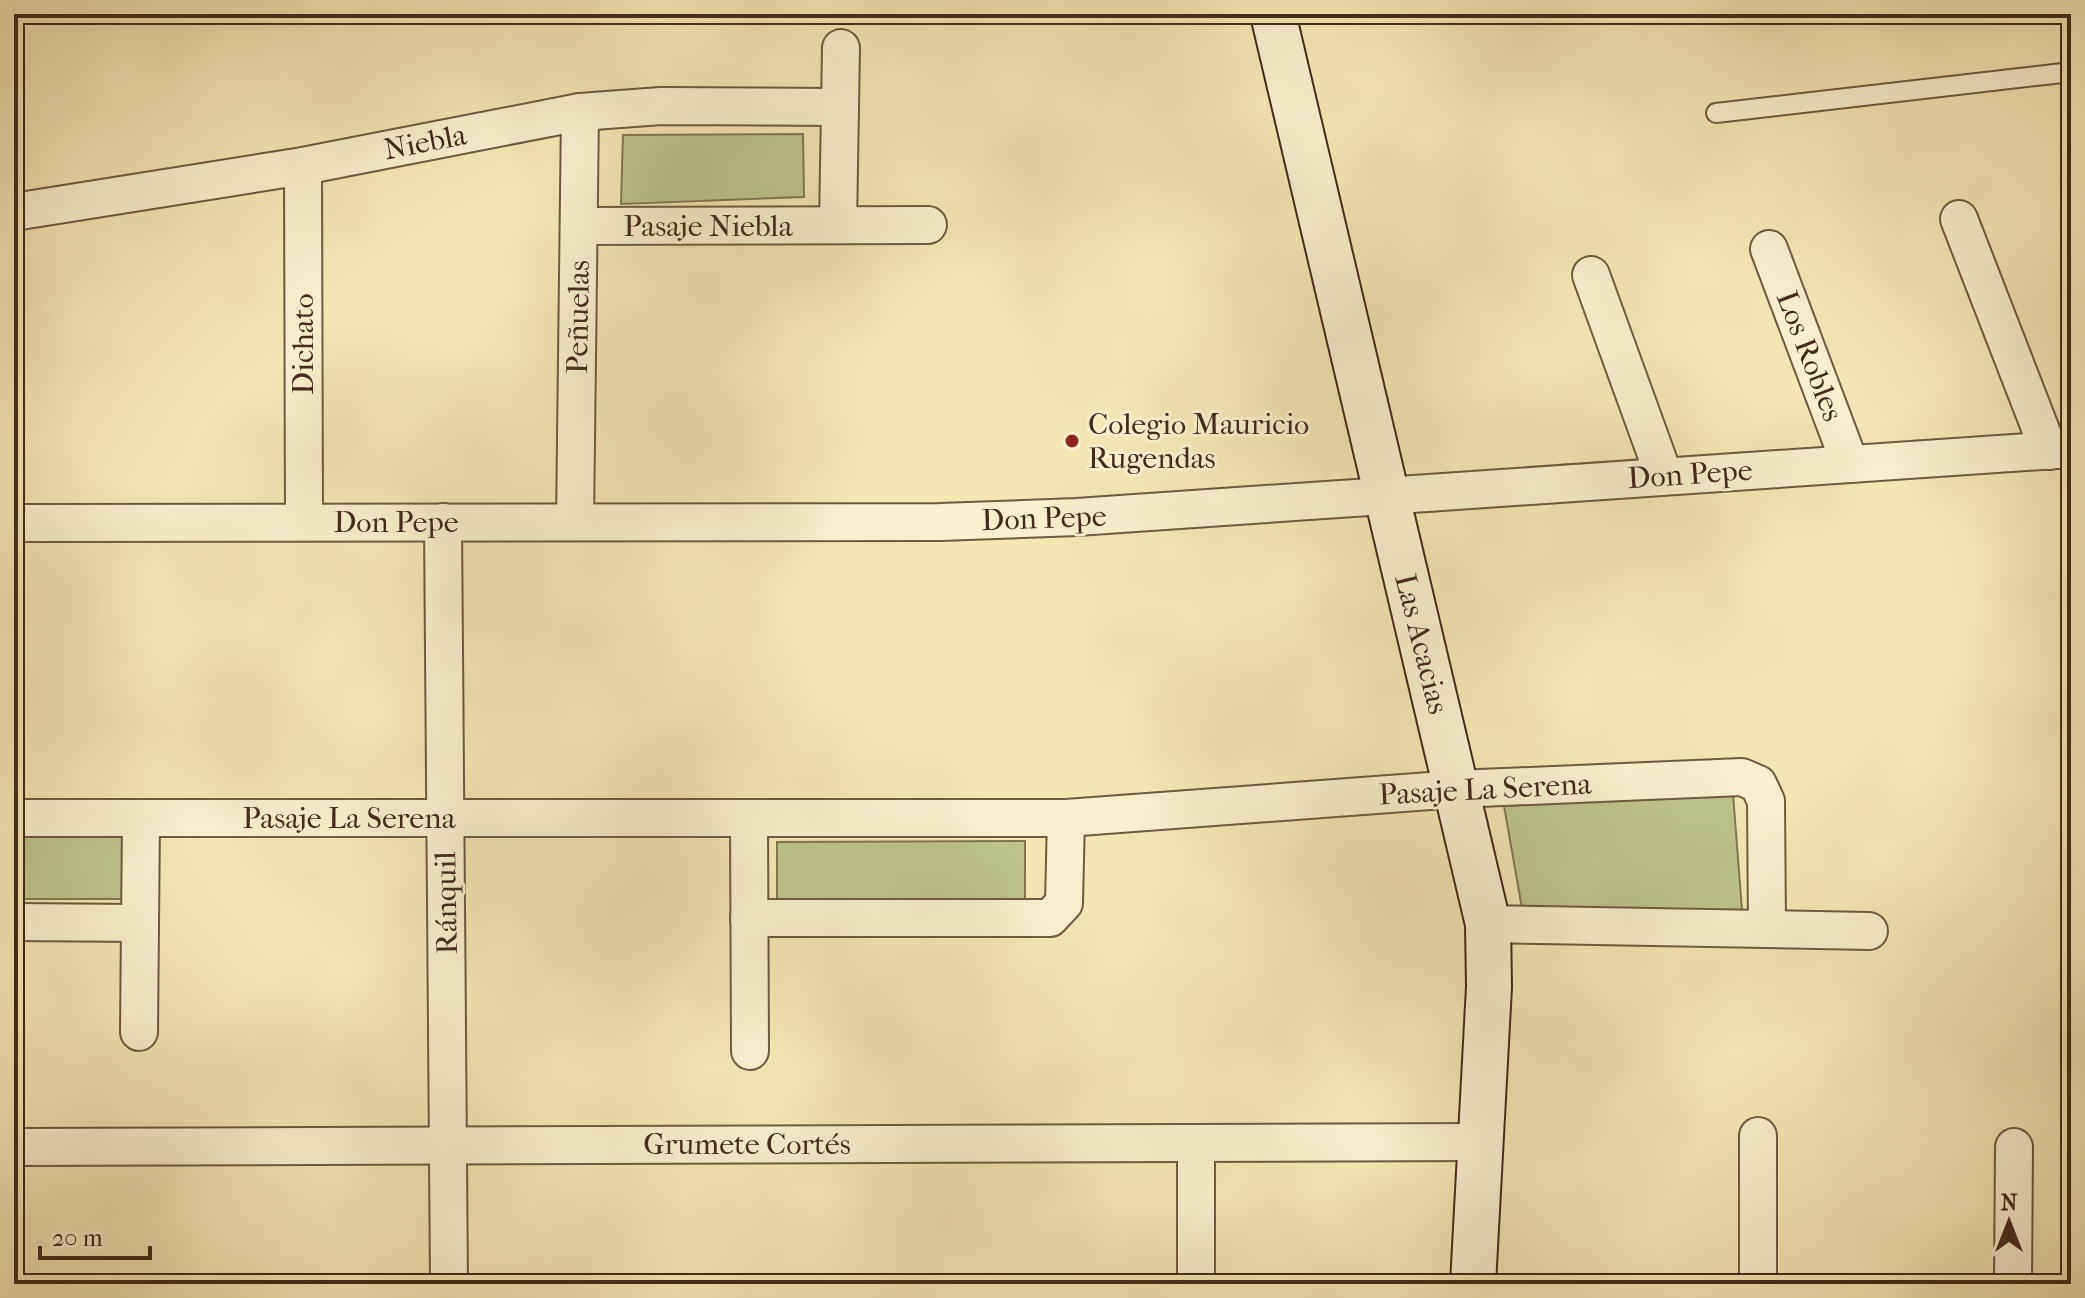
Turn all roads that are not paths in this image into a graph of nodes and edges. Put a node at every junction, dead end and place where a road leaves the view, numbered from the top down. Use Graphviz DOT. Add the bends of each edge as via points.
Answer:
graph roads {
  1 [pos="1273,14"];
  2 [pos="841,48"];
  3 [pos="2071,72"];
  4 [pos="840,107"];
  5 [pos="580,112"];
  6 [pos="1716,113"];
  7 [pos="303,166"];
  8 [pos="14,212"];
  9 [pos="1959,219"];
  10 [pos="838,225"];
  11 [pos="928,225"];
  12 [pos="579,226"];
  13 [pos="1769,249"];
  14 [pos="1591,275"];
  15 [pos="2060,450"];
  16 [pos="1850,464"];
  17 [pos="1664,476"];
  18 [pos="1386,494"];
  19 [pos="304,522"];
  20 [pos="443,522"];
  21 [pos="575,522"];
  22 [pos="14,523"];
  23 [pos="1457,789"];
  24 [pos="445,817"];
  25 [pos="14,818"];
  26 [pos="1066,818"];
  27 [pos="141,819"];
  28 [pos="749,819"];
  29 [pos="749,918"];
  30 [pos="14,922"];
  31 [pos="140,923"];
  32 [pos="1488,924"];
  33 [pos="1767,929"];
  34 [pos="1869,931"];
  35 [pos="139,1032"];
  36 [pos="750,1051"];
  37 [pos="1758,1136"];
  38 [pos="1480,1142"];
  39 [pos="1196,1143"];
  40 [pos="448,1145"];
  41 [pos="14,1147"];
  42 [pos="2014,1147"];
  43 [pos="449,1284"];
  44 [pos="1196,1284"];
  45 [pos="1473,1284"];
  46 [pos="1758,1284"];
  47 [pos="2013,1284"];
  1 -- 18 [label="main road, Las Acacias"];
  2 -- 4 [label="street"];
  3 -- 6 [label="lane"];
  4 -- 5 [label="street, Niebla" via="661,106"];
  4 -- 10 [label="street"];
  5 -- 7 [label="street, Niebla"];
  5 -- 12 [label="street, Peñuelas"];
  7 -- 8 [label="street, Niebla"];
  7 -- 19 [label="street, Dichato"];
  9 -- 15 [label="street"];
  10 -- 11 [label="street, Pasaje Niebla"];
  10 -- 12 [label="street, Pasaje Niebla"];
  12 -- 21 [label="street, Peñuelas"];
  13 -- 16 [label="street, Los Robles"];
  14 -- 17 [label="street"];
  15 -- 16 [label="street, Don Pepe"];
  16 -- 17 [label="street, Don Pepe"];
  17 -- 18 [label="street, Don Pepe"];
  18 -- 21 [label="street, Don Pepe" via="1062,518"];
  18 -- 23 [label="main road, Las Acacias"];
  19 -- 20 [label="street, Don Pepe"];
  19 -- 22 [label="street, Don Pepe"];
  20 -- 21 [label="street, Don Pepe"];
  20 -- 24 [label="street, Ránquil"];
  23 -- 26 [label="street, Pasaje La Serena"];
  23 -- 32 [label="main road, Las Acacias"];
  23 -- 33 [label="street, Pasaje La Serena" via="1742,777 1758,784 1766,801"];
  24 -- 27 [label="street, Pasaje La Serena"];
  24 -- 28 [label="street, Pasaje La Serena"];
  24 -- 40 [label="street, Ránquil"];
  25 -- 27 [label="street, Pasaje La Serena"];
  26 -- 28 [label="street, Pasaje La Serena"];
  26 -- 29 [label="street" via="1066,893 1050,918"];
  27 -- 31 [label="street"];
  28 -- 29 [label="street"];
  29 -- 36 [label="street"];
  30 -- 31 [label="street"];
  31 -- 35 [label="street"];
  32 -- 33 [label="street"];
  32 -- 38 [label="main road, Las Acacias"];
  33 -- 34 [label="street"];
  37 -- 46 [label="street"];
  38 -- 39 [label="street, Grumete Cortés"];
  38 -- 45 [label="main road, Las Acacias"];
  39 -- 40 [label="street, Grumete Cortés"];
  39 -- 44 [label="street"];
  40 -- 41 [label="street, Grumete Cortés"];
  40 -- 43 [label="street, Ránquil"];
  42 -- 47 [label="street"];
}
